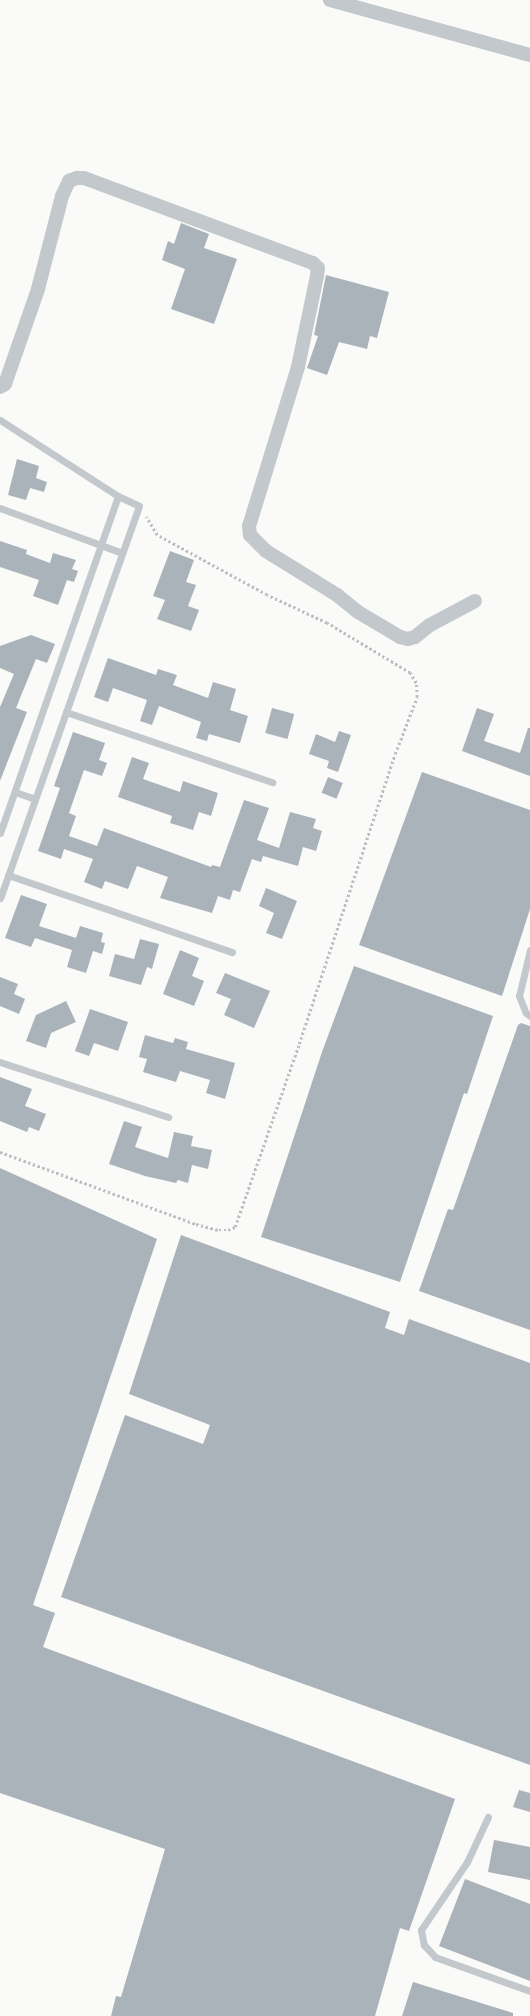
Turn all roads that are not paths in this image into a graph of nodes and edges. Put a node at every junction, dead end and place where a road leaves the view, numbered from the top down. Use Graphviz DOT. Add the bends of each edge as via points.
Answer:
graph roads {
  1 [pos="330,0"];
  2 [pos="530,55"];
  3 [pos="0,387"];
  4 [pos="0,420"];
  5 [pos="118,496"];
  6 [pos="0,508"];
  7 [pos="102,546"];
  8 [pos="122,553"];
  9 [pos="475,601"];
  10 [pos="66,712"];
  11 [pos="272,782"];
  12 [pos="15,792"];
  13 [pos="35,799"];
  14 [pos="0,833"];
  15 [pos="8,875"];
  16 [pos="0,898"];
  17 [pos="530,950"];
  18 [pos="232,952"];
  19 [pos="530,1016"];
  20 [pos="0,1062"];
  21 [pos="168,1117"];
  22 [pos="488,1817"];
  23 [pos="530,1991"];
  1 -- 2 [label="street"];
  3 -- 9 [label="street" via="5,384 38,290 62,196 69,181 84,178 313,263 318,268 317,276 298,368 249,526 250,535 266,551 400,637 415,637 430,625"];
  4 -- 5 [label="lane"];
  5 -- 7 [label="lane"];
  5 -- 8 [label="lane" via="139,506"];
  6 -- 7 [label="lane"];
  7 -- 8 [label="lane"];
  7 -- 12 [label="lane"];
  8 -- 10 [label="lane"];
  10 -- 11 [label="lane"];
  10 -- 13 [label="lane"];
  12 -- 13 [label="lane"];
  12 -- 14 [label="lane"];
  13 -- 15 [label="lane"];
  15 -- 16 [label="lane"];
  15 -- 18 [label="lane"];
  17 -- 19 [label="lane" via="519,996"];
  20 -- 21 [label="lane"];
  22 -- 23 [label="lane" via="467,1862 421,1930 424,1945 435,1957"];
}
